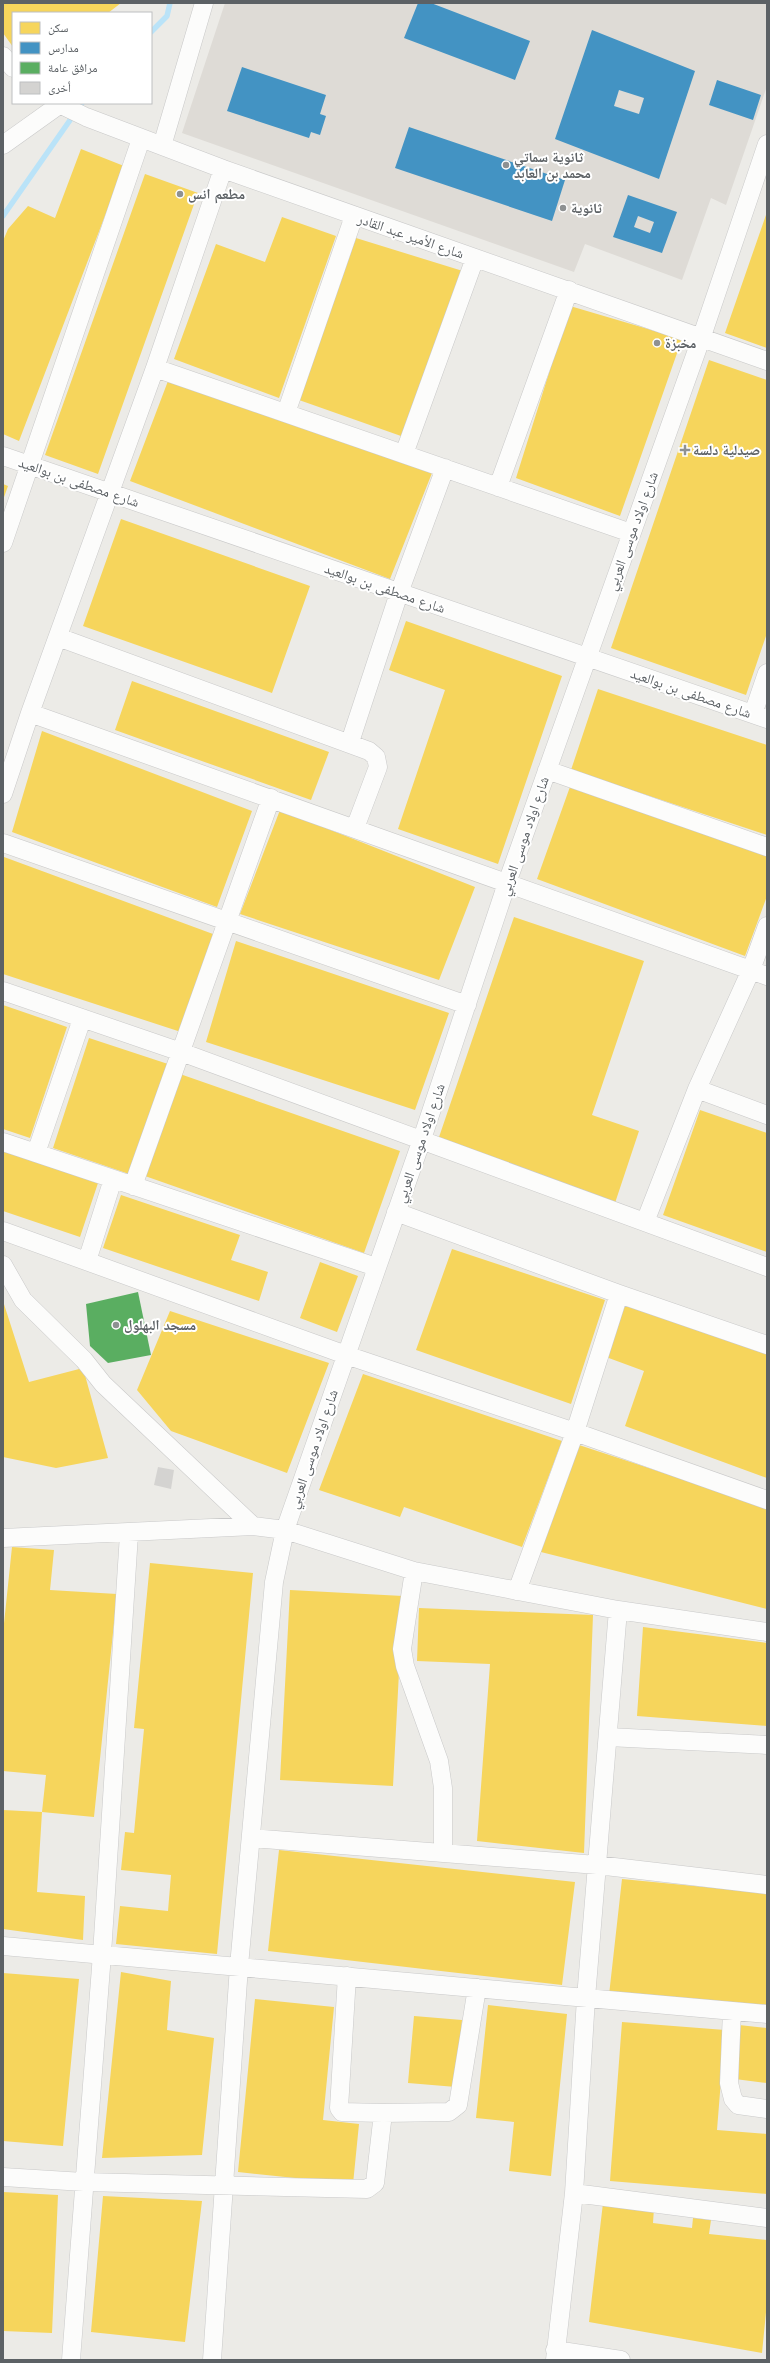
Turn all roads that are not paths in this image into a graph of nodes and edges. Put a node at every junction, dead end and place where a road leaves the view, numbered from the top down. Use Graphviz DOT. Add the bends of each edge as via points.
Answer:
graph roads {
  1 [pos="204,3"];
  2 [pos="3,56"];
  3 [pos="12,67"];
  4 [pos="68,109"];
  5 [pos="141,138"];
  6 [pos="767,144"];
  7 [pos="3,145"];
  8 [pos="162,146"];
  9 [pos="223,169"];
  10 [pos="354,216"];
  11 [pos="475,258"];
  12 [pos="569,290"];
  13 [pos="702,336"];
  14 [pos="767,360"];
  15 [pos="155,368"];
  16 [pos="286,413"];
  17 [pos="404,454"];
  18 [pos="3,456"];
  19 [pos="30,466"];
  20 [pos="445,468"];
  21 [pos="498,486"];
  22 [pos="110,493"];
  23 [pos="631,533"];
  24 [pos="3,543"];
  25 [pos="399,593"];
  26 [pos="58,637"];
  27 [pos="588,657"];
  28 [pos="767,673"];
  29 [pos="30,713"];
  30 [pos="760,716"];
  31 [pos="350,742"];
  32 [pos="547,770"];
  33 [pos="3,794"];
  34 [pos="271,798"];
  35 [pos="355,828"];
  36 [pos="3,843"];
  37 [pos="767,847"];
  38 [pos="507,883"];
  39 [pos="226,921"];
  40 [pos="767,926"];
  41 [pos="759,973"];
  42 [pos="3,991"];
  43 [pos="467,1005"];
  44 [pos="82,1019"];
  45 [pos="180,1052"];
  46 [pos="698,1089"];
  47 [pos="767,1116"];
  48 [pos="3,1142"];
  49 [pos="421,1142"];
  50 [pos="36,1153"];
  51 [pos="113,1179"];
  52 [pos="133,1186"];
  53 [pos="396,1212"];
  54 [pos="645,1222"];
  55 [pos="3,1231"];
  56 [pos="87,1262"];
  57 [pos="3,1265"];
  58 [pos="376,1267"];
  59 [pos="767,1267"];
  60 [pos="618,1294"];
  61 [pos="767,1345"];
  62 [pos="346,1355"];
  63 [pos="575,1432"];
  64 [pos="767,1500"];
  65 [pos="253,1526"];
  66 [pos="285,1530"];
  67 [pos="129,1534"];
  68 [pos="3,1538"];
  69 [pos="414,1571"];
  70 [pos="517,1591"];
  71 [pos="618,1610"];
  72 [pos="767,1632"];
  73 [pos="608,1737"];
  74 [pos="767,1745"];
  75 [pos="252,1838"];
  76 [pos="443,1851"];
  77 [pos="597,1865"];
  78 [pos="767,1885"];
  79 [pos="3,1946"];
  80 [pos="102,1954"];
  81 [pos="239,1966"];
  82 [pos="347,1976"];
  83 [pos="477,1988"];
  84 [pos="586,1998"];
  85 [pos="732,2011"];
  86 [pos="767,2014"];
  87 [pos="767,2109"];
  88 [pos="383,2113"];
  89 [pos="3,2177"];
  90 [pos="84,2182"];
  91 [pos="224,2186"];
  92 [pos="574,2193"];
  93 [pos="767,2218"];
  94 [pos="555,2355"];
  95 [pos="71,2360"];
  96 [pos="212,2360"];
  97 [pos="622,2360"];
  1 -- 8 [label="street"];
  2 -- 3 [label="street"];
  4 -- 5 [label="street, شارع الأمير عبد القادر"];
  4 -- 7 [label="street"];
  5 -- 8 [label="street, شارع الأمير عبد القادر"];
  5 -- 19 [label="street"];
  6 -- 13 [label="street, شارع اولاد موسى العربي"];
  8 -- 9 [label="street, شارع الأمير عبد القادر"];
  9 -- 10 [label="street, شارع الأمير عبد القادر"];
  9 -- 15 [label="street"];
  10 -- 11 [label="street, شارع الأمير عبد القادر"];
  10 -- 16 [label="street"];
  11 -- 12 [label="street, شارع الأمير عبد القادر"];
  11 -- 17 [label="street"];
  12 -- 13 [label="street, شارع الأمير عبد القادر"];
  12 -- 21 [label="street"];
  13 -- 14 [label="street, شارع الأمير عبد القادر"];
  13 -- 23 [label="street, شارع اولاد موسى العربي"];
  15 -- 16 [label="street"];
  15 -- 22 [label="street"];
  16 -- 17 [label="street"];
  17 -- 20 [label="street"];
  18 -- 19 [label="street, شارع مصطفى بن بوالعيد"];
  19 -- 22 [label="street, شارع مصطفى بن بوالعيد"];
  19 -- 24 [label="street"];
  20 -- 21 [label="street"];
  20 -- 25 [label="street"];
  21 -- 23 [label="street"];
  22 -- 25 [label="street, شارع مصطفى بن بوالعيد"];
  22 -- 26 [label="street"];
  23 -- 27 [label="street, شارع اولاد موسى العربي"];
  25 -- 27 [label="street, شارع مصطفى بن بوالعيد"];
  25 -- 31 [label="street"];
  26 -- 29 [label="street"];
  26 -- 31 [label="street"];
  27 -- 30 [label="street, شارع مصطفى بن بوالعيد"];
  27 -- 32 [label="street, شارع اولاد موسى العربي"];
  28 -- 30 [label="street"];
  29 -- 33 [label="street"];
  29 -- 34 [label="street"];
  31 -- 35 [label="street" via="369,750 376,757 378,767"];
  32 -- 37 [label="street"];
  32 -- 38 [label="street, شارع اولاد موسى العربي"];
  34 -- 35 [label="street"];
  34 -- 39 [label="street"];
  35 -- 38 [label="street"];
  36 -- 39 [label="street"];
  38 -- 41 [label="street"];
  38 -- 43 [label="street, شارع اولاد موسى العربي"];
  39 -- 43 [label="street"];
  39 -- 45 [label="street"];
  40 -- 41 [label="street"];
  41 -- 46 [label="street"];
  42 -- 44 [label="street"];
  43 -- 49 [label="street, شارع اولاد موسى العربي"];
  44 -- 45 [label="street"];
  44 -- 50 [label="street"];
  45 -- 49 [label="street"];
  45 -- 52 [label="street"];
  46 -- 47 [label="street"];
  46 -- 54 [label="street"];
  48 -- 50 [label="street"];
  49 -- 53 [label="street, شارع اولاد موسى العربي"];
  49 -- 54 [label="street"];
  50 -- 51 [label="street"];
  51 -- 52 [label="street"];
  51 -- 56 [label="street"];
  52 -- 58 [label="street"];
  53 -- 58 [label="street, شارع اولاد موسى العربي"];
  53 -- 60 [label="street"];
  54 -- 59 [label="street"];
  55 -- 56 [label="street"];
  56 -- 62 [label="street"];
  57 -- 65 [label="street" via="23,1300 84,1360 103,1384"];
  58 -- 62 [label="street, شارع اولاد موسى العربي"];
  60 -- 61 [label="street"];
  60 -- 63 [label="street"];
  62 -- 63 [label="street"];
  62 -- 66 [label="street, شارع اولاد موسى العربي"];
  63 -- 64 [label="street"];
  63 -- 70 [label="street"];
  65 -- 66 [label="street"];
  65 -- 67 [label="street"];
  66 -- 69 [label="street"];
  66 -- 75 [label="street, شارع اولاد موسى العربي" via="274,1582"];
  67 -- 68 [label="street"];
  67 -- 80 [label="street"];
  69 -- 70 [label="street"];
  69 -- 76 [label="street" via="403,1633 402,1654 439,1762 444,1788"];
  70 -- 71 [label="street"];
  71 -- 72 [label="street"];
  71 -- 73 [label="street"];
  73 -- 74 [label="street"];
  73 -- 77 [label="street"];
  75 -- 76 [label="street"];
  75 -- 81 [label="street, شارع اولاد موسى العربي"];
  76 -- 77 [label="street"];
  77 -- 78 [label="street"];
  77 -- 84 [label="street"];
  79 -- 80 [label="street"];
  80 -- 81 [label="street"];
  80 -- 90 [label="street"];
  81 -- 82 [label="street"];
  81 -- 91 [label="street, شارع اولاد موسى العربي"];
  82 -- 83 [label="street"];
  82 -- 88 [label="street" via="339,2108 342,2112"];
  83 -- 84 [label="street"];
  83 -- 88 [label="street" via="458,2105 455,2109 449,2112 422,2114"];
  84 -- 85 [label="street"];
  84 -- 92 [label="street"];
  85 -- 86 [label="street"];
  85 -- 87 [label="street" via="730,2090 738,2105"];
  88 -- 91 [label="street" via="376,2183 367,2189"];
  89 -- 90 [label="street"];
  90 -- 91 [label="street"];
  90 -- 95 [label="street"];
  91 -- 96 [label="street, شارع اولاد موسى العربي"];
  92 -- 93 [label="street"];
  92 -- 94 [label="street"];
  94 -- 97 [label="street"];
}
